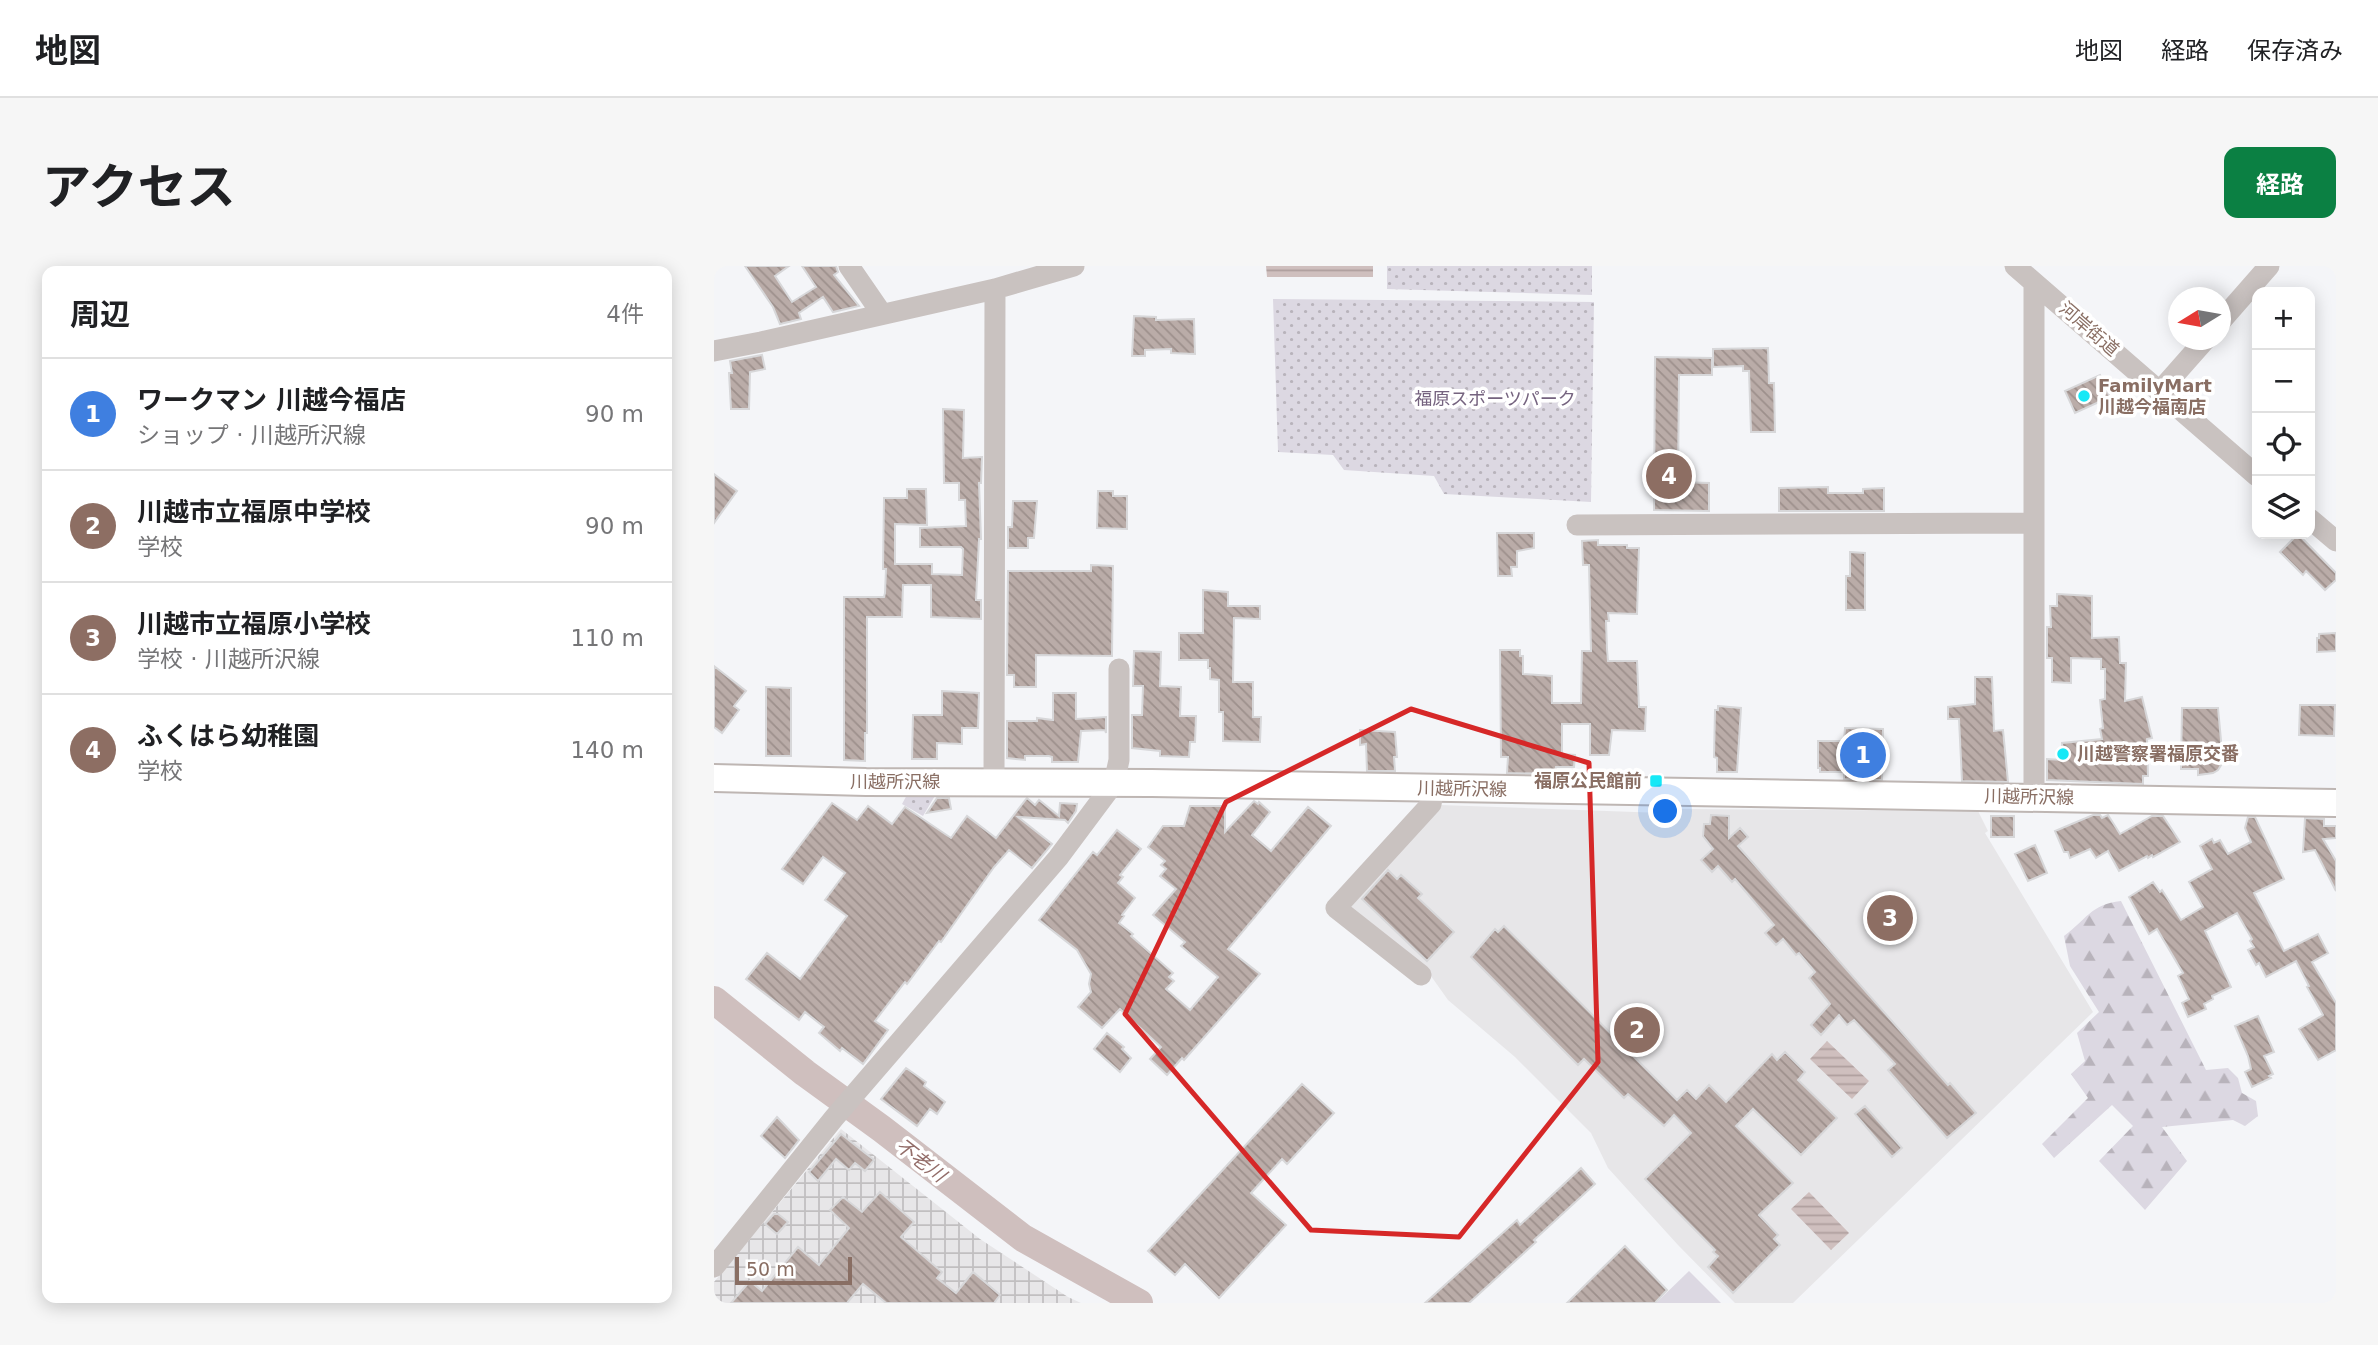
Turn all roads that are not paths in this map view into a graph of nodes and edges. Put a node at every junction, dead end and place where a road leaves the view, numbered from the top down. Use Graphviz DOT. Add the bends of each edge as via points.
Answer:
graph roads {
  1 [pos="849,266"];
  2 [pos="1074,266"];
  3 [pos="2015,266"];
  4 [pos="2269,266"];
  5 [pos="2034,283"];
  6 [pos="995,289"];
  7 [pos="2231,310"];
  8 [pos="882,314"];
  9 [pos="2196,350"];
  10 [pos="714,351"];
  11 [pos="2160,391"];
  12 [pos="2252,472"];
  13 [pos="2033,523"];
  14 [pos="2315,523"];
  15 [pos="1577,525"];
  16 [pos="2336,541"];
  17 [pos="1119,669"];
  18 [pos="714,778"];
  19 [pos="994,782"];
  20 [pos="1114,783"];
  21 [pos="1434,788"];
  22 [pos="2034,797"];
  23 [pos="2336,803"];
  24 [pos="1421,975"];
  25 [pos="714,1267"];
  1 -- 8 [label="street"];
  2 -- 6 [label="street"];
  3 -- 5 [label="street, 河岸街道"];
  4 -- 7 [label="street"];
  5 -- 11 [label="street, 河岸街道"];
  5 -- 13 [label="street"];
  6 -- 8 [label="street"];
  6 -- 19 [label="street"];
  8 -- 10 [label="street"];
  9 -- 11 [label="street"];
  11 -- 12 [label="street, 河岸街道"];
  13 -- 15 [label="street"];
  13 -- 22 [label="street"];
  14 -- 16 [label="street"];
  17 -- 20 [label="street" via="1119,760"];
  18 -- 19 [label="main road, 川越所沢線"];
  19 -- 20 [label="main road, 川越所沢線"];
  20 -- 21 [label="main road, 川越所沢線"];
  20 -- 25 [label="street" via="1058,858 858,1090"];
  21 -- 22 [label="main road, 川越所沢線"];
  21 -- 24 [label="street" via="1431,804 1336,908"];
  22 -- 23 [label="main road, 川越所沢線"];
}
